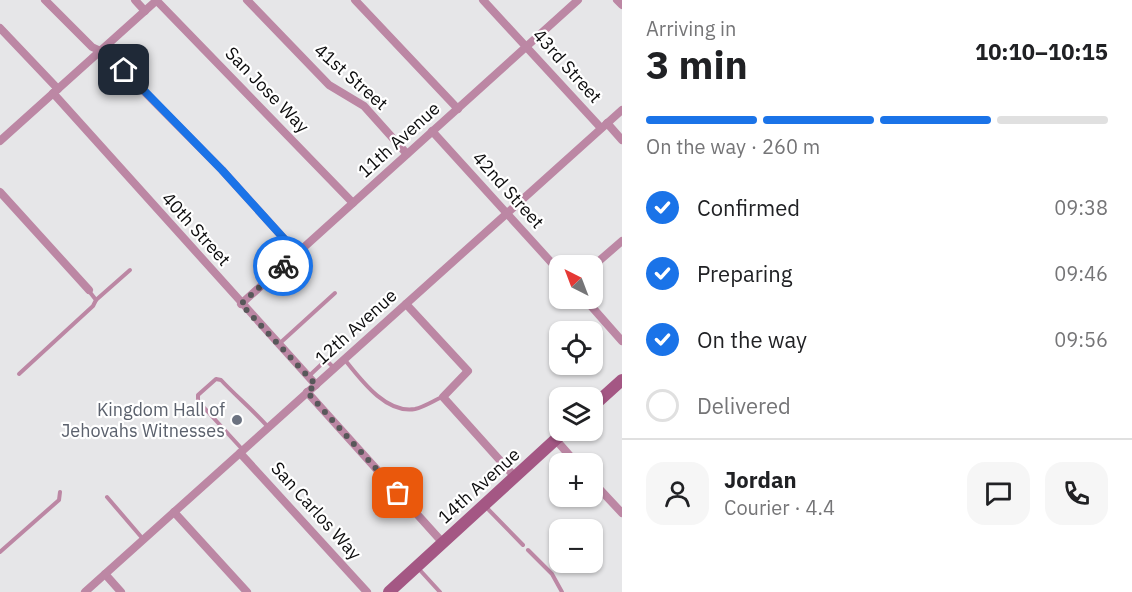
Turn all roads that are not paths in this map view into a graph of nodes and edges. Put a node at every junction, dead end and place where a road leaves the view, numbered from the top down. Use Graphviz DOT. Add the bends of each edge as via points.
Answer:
graph roads {
  1 [pos="45,0"];
  2 [pos="135,0"];
  3 [pos="157,0"];
  4 [pos="247,0"];
  5 [pos="355,0"];
  6 [pos="483,0"];
  7 [pos="578,0"];
  8 [pos="617,0"];
  9 [pos="622,5"];
  10 [pos="145,11"];
  11 [pos="0,28"];
  12 [pos="528,46"];
  13 [pos="100,51"];
  14 [pos="56,91"];
  15 [pos="458,109"];
  16 [pos="622,110"];
  17 [pos="604,126"];
  18 [pos="432,131"];
  19 [pos="622,140"];
  20 [pos="0,141"];
  21 [pos="407,154"];
  22 [pos="0,192"];
  23 [pos="353,203"];
  24 [pos="507,213"];
  25 [pos="622,241"];
  26 [pos="297,253"];
  27 [pos="603,257"];
  28 [pos="549,260"];
  29 [pos="130,270"];
  30 [pos="88,290"];
  31 [pos="335,293"];
  32 [pos="96,300"];
  33 [pos="241,304"];
  34 [pos="406,304"];
  35 [pos="594,309"];
  36 [pos="622,340"];
  37 [pos="279,344"];
  38 [pos="345,359"];
  39 [pos="334,369"];
  40 [pos="19,374"];
  41 [pos="308,376"];
  42 [pos="622,380"];
  43 [pos="316,385"];
  44 [pos="307,392"];
  45 [pos="443,397"];
  46 [pos="603,397"];
  47 [pos="268,428"];
  48 [pos="555,441"];
  49 [pos="557,441"];
  50 [pos="242,452"];
  51 [pos="567,453"];
  52 [pos="515,477"];
  53 [pos="60,492"];
  54 [pos="603,492"];
  55 [pos="107,497"];
  56 [pos="484,505"];
  57 [pos="174,512"];
  58 [pos="622,513"];
  59 [pos="144,540"];
  60 [pos="443,543"];
  61 [pos="523,545"];
  62 [pos="528,550"];
  63 [pos="0,552"];
  64 [pos="417,567"];
  65 [pos="105,574"];
  66 [pos="85,592"];
  67 [pos="121,592"];
  68 [pos="247,592"];
  69 [pos="367,592"];
  70 [pos="389,592"];
  71 [pos="440,592"];
  72 [pos="562,592"];
  1 -- 13 [label="street"];
  2 -- 10 [label="street"];
  3 -- 10 [label="street"];
  3 -- 23 [label="street, San Jose Way"];
  4 -- 21 [label="street, 41st Street" via="329,84 364,106"];
  5 -- 15 [label="street"];
  6 -- 12 [label="street, 43rd Street"];
  7 -- 12 [label="street, 11th Avenue"];
  8 -- 9 [label="street"];
  10 -- 13 [label="street"];
  11 -- 14 [label="street, 40th Street"];
  12 -- 15 [label="street, 11th Avenue"];
  12 -- 17 [label="street, 43rd Street"];
  13 -- 14 [label="street"];
  13 -- 26 [label="street" via="222,170"];
  14 -- 20 [label="street"];
  14 -- 33 [label="street, 40th Street"];
  15 -- 18 [label="street, 11th Avenue"];
  16 -- 17 [label="street, 12th Avenue"];
  17 -- 19 [label="street, 43rd Street"];
  17 -- 24 [label="street, 12th Avenue"];
  18 -- 21 [label="street, 11th Avenue"];
  18 -- 24 [label="street, 42nd Street"];
  21 -- 23 [label="street, 11th Avenue"];
  22 -- 30 [label="street"];
  23 -- 26 [label="street, 11th Avenue"];
  24 -- 28 [label="street, 42nd Street"];
  24 -- 34 [label="street, 12th Avenue"];
  25 -- 27 [label="street"];
  26 -- 33 [label="street, 11th Avenue"];
  29 -- 32 [label="lane"];
  30 -- 32 [label="lane"];
  31 -- 37 [label="lane"];
  32 -- 40 [label="lane"];
  33 -- 37 [label="street, 40th Street"];
  34 -- 38 [label="street, 12th Avenue"];
  34 -- 45 [label="street" via="468,371"];
  35 -- 36 [label="street"];
  37 -- 41 [label="street, 40th Street"];
  38 -- 39 [label="street, 12th Avenue"];
  38 -- 45 [label="lane" via="376,394 395,408 416,409"];
  39 -- 41 [label="lane" via="326,360"];
  39 -- 43 [label="street, 12th Avenue"];
  41 -- 43 [label="street, 40th Street"];
  42 -- 46 [label="street"];
  43 -- 44 [label="street, 12th Avenue"];
  44 -- 47 [label="street, 12th Avenue"];
  44 -- 60 [label="street"];
  45 -- 52 [label="street"];
  47 -- 50 [label="street, 12th Avenue"];
  47 -- 50 [label="lane" via="221,380 216,379 198,395 198,401"];
  48 -- 52 [label="street, 14th Avenue"];
  49 -- 51 [label="street"];
  50 -- 57 [label="street, 12th Avenue"];
  50 -- 69 [label="street, San Carlos Way"];
  52 -- 56 [label="street, 14th Avenue"];
  53 -- 63 [label="lane" via="58,500"];
  54 -- 58 [label="street"];
  55 -- 59 [label="lane"];
  56 -- 60 [label="street, 14th Avenue"];
  56 -- 61 [label="lane"];
  57 -- 59 [label="street, 12th Avenue"];
  57 -- 68 [label="street"];
  59 -- 65 [label="street, 12th Avenue"];
  60 -- 64 [label="street, 14th Avenue"];
  62 -- 72 [label="lane" via="552,574"];
  64 -- 70 [label="street, 14th Avenue"];
  64 -- 71 [label="lane"];
  65 -- 66 [label="street, 12th Avenue"];
  65 -- 67 [label="street"];
}
